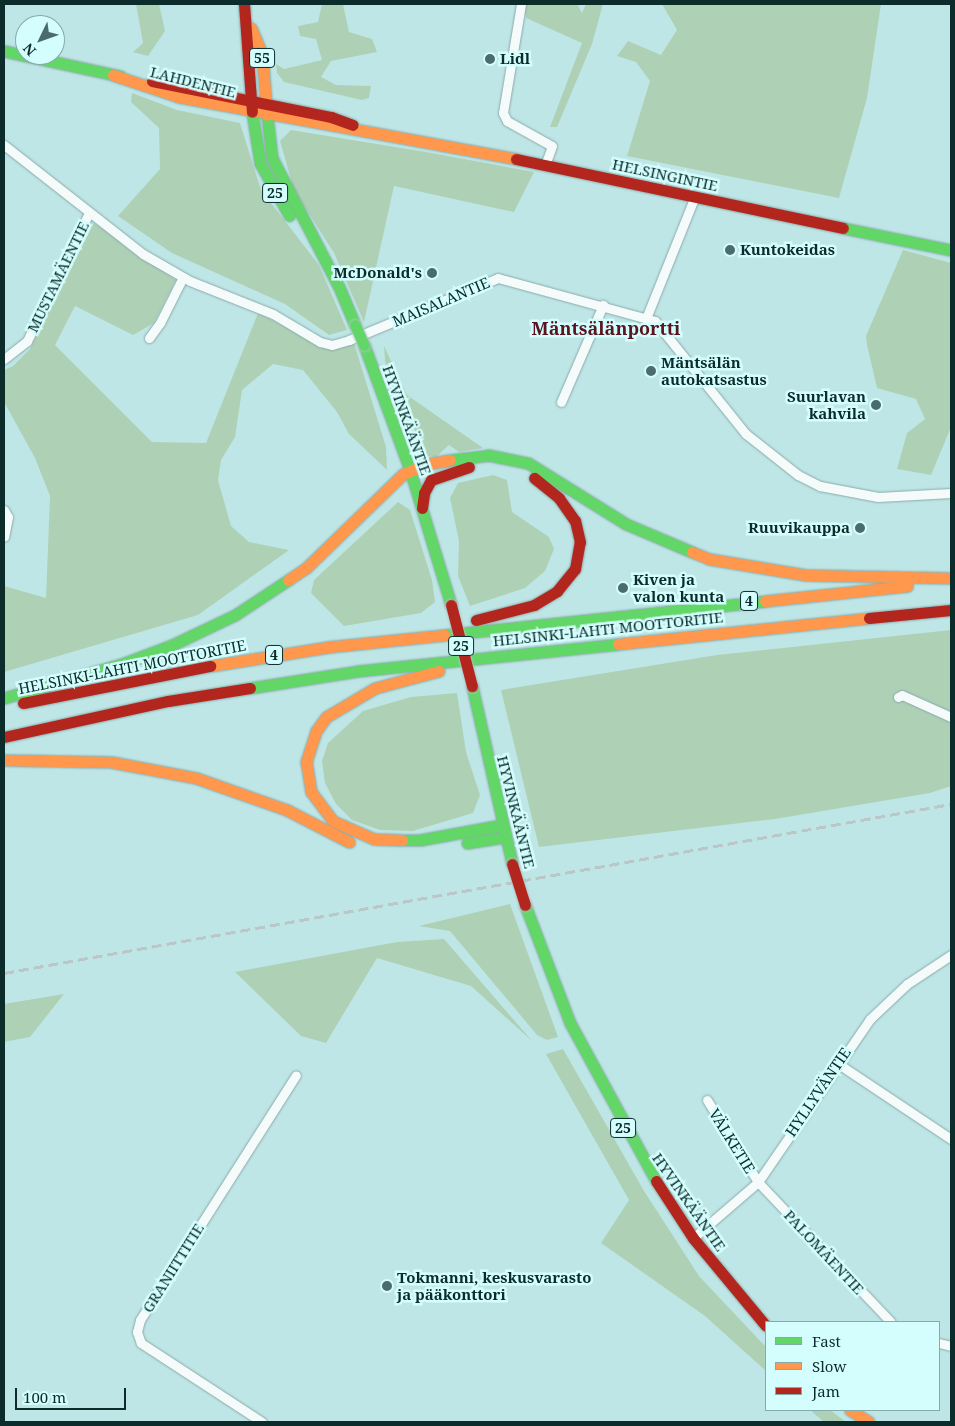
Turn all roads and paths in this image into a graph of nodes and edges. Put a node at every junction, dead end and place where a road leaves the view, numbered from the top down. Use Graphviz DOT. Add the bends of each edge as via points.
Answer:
graph roads {
  1 [pos="521,4"];
  2 [pos="245,10"];
  3 [pos="4,51"];
  4 [pos="252,107"];
  5 [pos="267,110"];
  6 [pos="4,145"];
  7 [pos="545,165"];
  8 [pos="695,196"];
  9 [pos="89,213"];
  10 [pos="951,250"];
  11 [pos="326,262"];
  12 [pos="183,277"];
  13 [pos="604,305"];
  14 [pos="647,316"];
  15 [pos="149,338"];
  16 [pos="4,359"];
  17 [pos="384,400"];
  18 [pos="561,402"];
  19 [pos="410,470"];
  20 [pos="951,493"];
  21 [pos="379,497"];
  22 [pos="422,508"];
  23 [pos="4,510"];
  24 [pos="4,537"];
  25 [pos="951,580"];
  26 [pos="951,610"];
  27 [pos="610,644"];
  28 [pos="328,647"];
  29 [pos="4,698"];
  30 [pos="898,698"];
  31 [pos="4,708"];
  32 [pos="951,717"];
  33 [pos="4,737"];
  34 [pos="4,760"];
  35 [pos="502,825"];
  36 [pos="505,837"];
  37 [pos="951,954"];
  38 [pos="838,1063"];
  39 [pos="296,1075"];
  40 [pos="707,1100"];
  41 [pos="951,1139"];
  42 [pos="758,1182"];
  43 [pos="693,1238"];
  44 [pos="890,1321"];
  45 [pos="765,1325"];
  46 [pos="851,1411"];
  47 [pos="852,1411"];
  48 [pos="262,1422"];
  49 [pos="862,1422"];
  50 [pos="869,1422"];
  1 -- 7 [label="street" via="503,113 507,121 552,146"];
  2 -- 4 [label="main road, 55"];
  2 -- 5 [label="main road, 55" via="262,54"];
  3 -- 4 [label="main road, LAHDENTIE" via="113,75 179,97"];
  4 -- 5 [label="main road, LAHDENTIE"];
  4 -- 11 [label="main road, HYVINKÄÄNTIE / 25" via="260,163 274,193"];
  5 -- 7 [label="main road, HELSINGINTIE" via="329,128 371,132"];
  5 -- 11 [label="main road, HYVINKÄÄNTIE / 25" via="272,158"];
  6 -- 9 [label="street, MAISALANTIE"];
  7 -- 8 [label="main road, HELSINGINTIE"];
  8 -- 10 [label="main road, HELSINGINTIE"];
  8 -- 14 [label="street"];
  9 -- 12 [label="street, MAISALANTIE" via="143,254"];
  9 -- 16 [label="street, MUSTAMÄENTIE" via="27,341"];
  11 -- 17 [label="main road, HYVINKÄÄNTIE / 25, bridge" via="364,345"];
  12 -- 13 [label="street, MAISALANTIE" via="274,314 320,342 332,345 498,278"];
  12 -- 15 [label="street" via="160,324"];
  13 -- 14 [label="street, MAISALANTIE"];
  13 -- 18 [label="street"];
  14 -- 20 [label="street, MAISALANTIE" via="655,321 746,434 798,475 820,486 878,497"];
  17 -- 19 [label="main road, HYVINKÄÄNTIE / 25"];
  17 -- 21 [label="main road" via="395,461 390,482"];
  19 -- 21 [label="main road"];
  19 -- 22 [label="main road, HYVINKÄÄNTIE / 25"];
  19 -- 25 [label="main road" via="462,458 503,457 535,467 657,540 709,559 806,575"];
  21 -- 29 [label="main road" via="306,568 235,615 147,655"];
  22 -- 28 [label="main road" via="426,486 445,473 489,466 524,473 548,488 575,521 580,542 575,569 558,591 516,611"];
  22 -- 35 [label="main road, HYVINKÄÄNTIE / 25, bridge" via="472,686"];
  23 -- 24 [label="street" via="8,517"];
  25 -- 28 [label="main road, HELSINKI-LAHTI MOOTTORITIE / 4"];
  26 -- 27 [label="main road, HELSINKI-LAHTI MOOTTORITIE / 4"];
  27 -- 33 [label="main road, HELSINKI-LAHTI MOOTTORITIE / 4" via="305,679 168,701"];
  27 -- 35 [label="main road" via="447,670 394,682 336,708 316,731 306,762 311,792 320,807 348,830 389,841 420,840"];
  28 -- 31 [label="main road, HELSINKI-LAHTI MOOTTORITIE / 4" via="161,674"];
  30 -- 32 [label="street" via="902,695"];
  34 -- 36 [label="main road" via="111,762 196,778 265,801 372,850 430,850"];
  35 -- 36 [label="main road, HYVINKÄÄNTIE / 25"];
  36 -- 43 [label="main road, HYVINKÄÄNTIE / 25, bridge" via="550,980 595,1075 641,1159"];
  37 -- 38 [label="street, HYLLYVÄNTIE" via="907,984 870,1019"];
  38 -- 41 [label="street"];
  38 -- 42 [label="street, HYLLYVÄNTIE"];
  39 -- 48 [label="street, GRANIITTITIE" via="140,1320 137,1332 141,1343"];
  40 -- 42 [label="street, VÄLKETIE"];
  42 -- 43 [label="street, HYLLYVÄNTIE"];
  42 -- 44 [label="street, PALOMÄENTIE"];
  43 -- 45 [label="main road, HYVINKÄÄNTIE / 25"];
  46 -- 49 [label="main road"];
  47 -- 50 [label="main road"];
}
